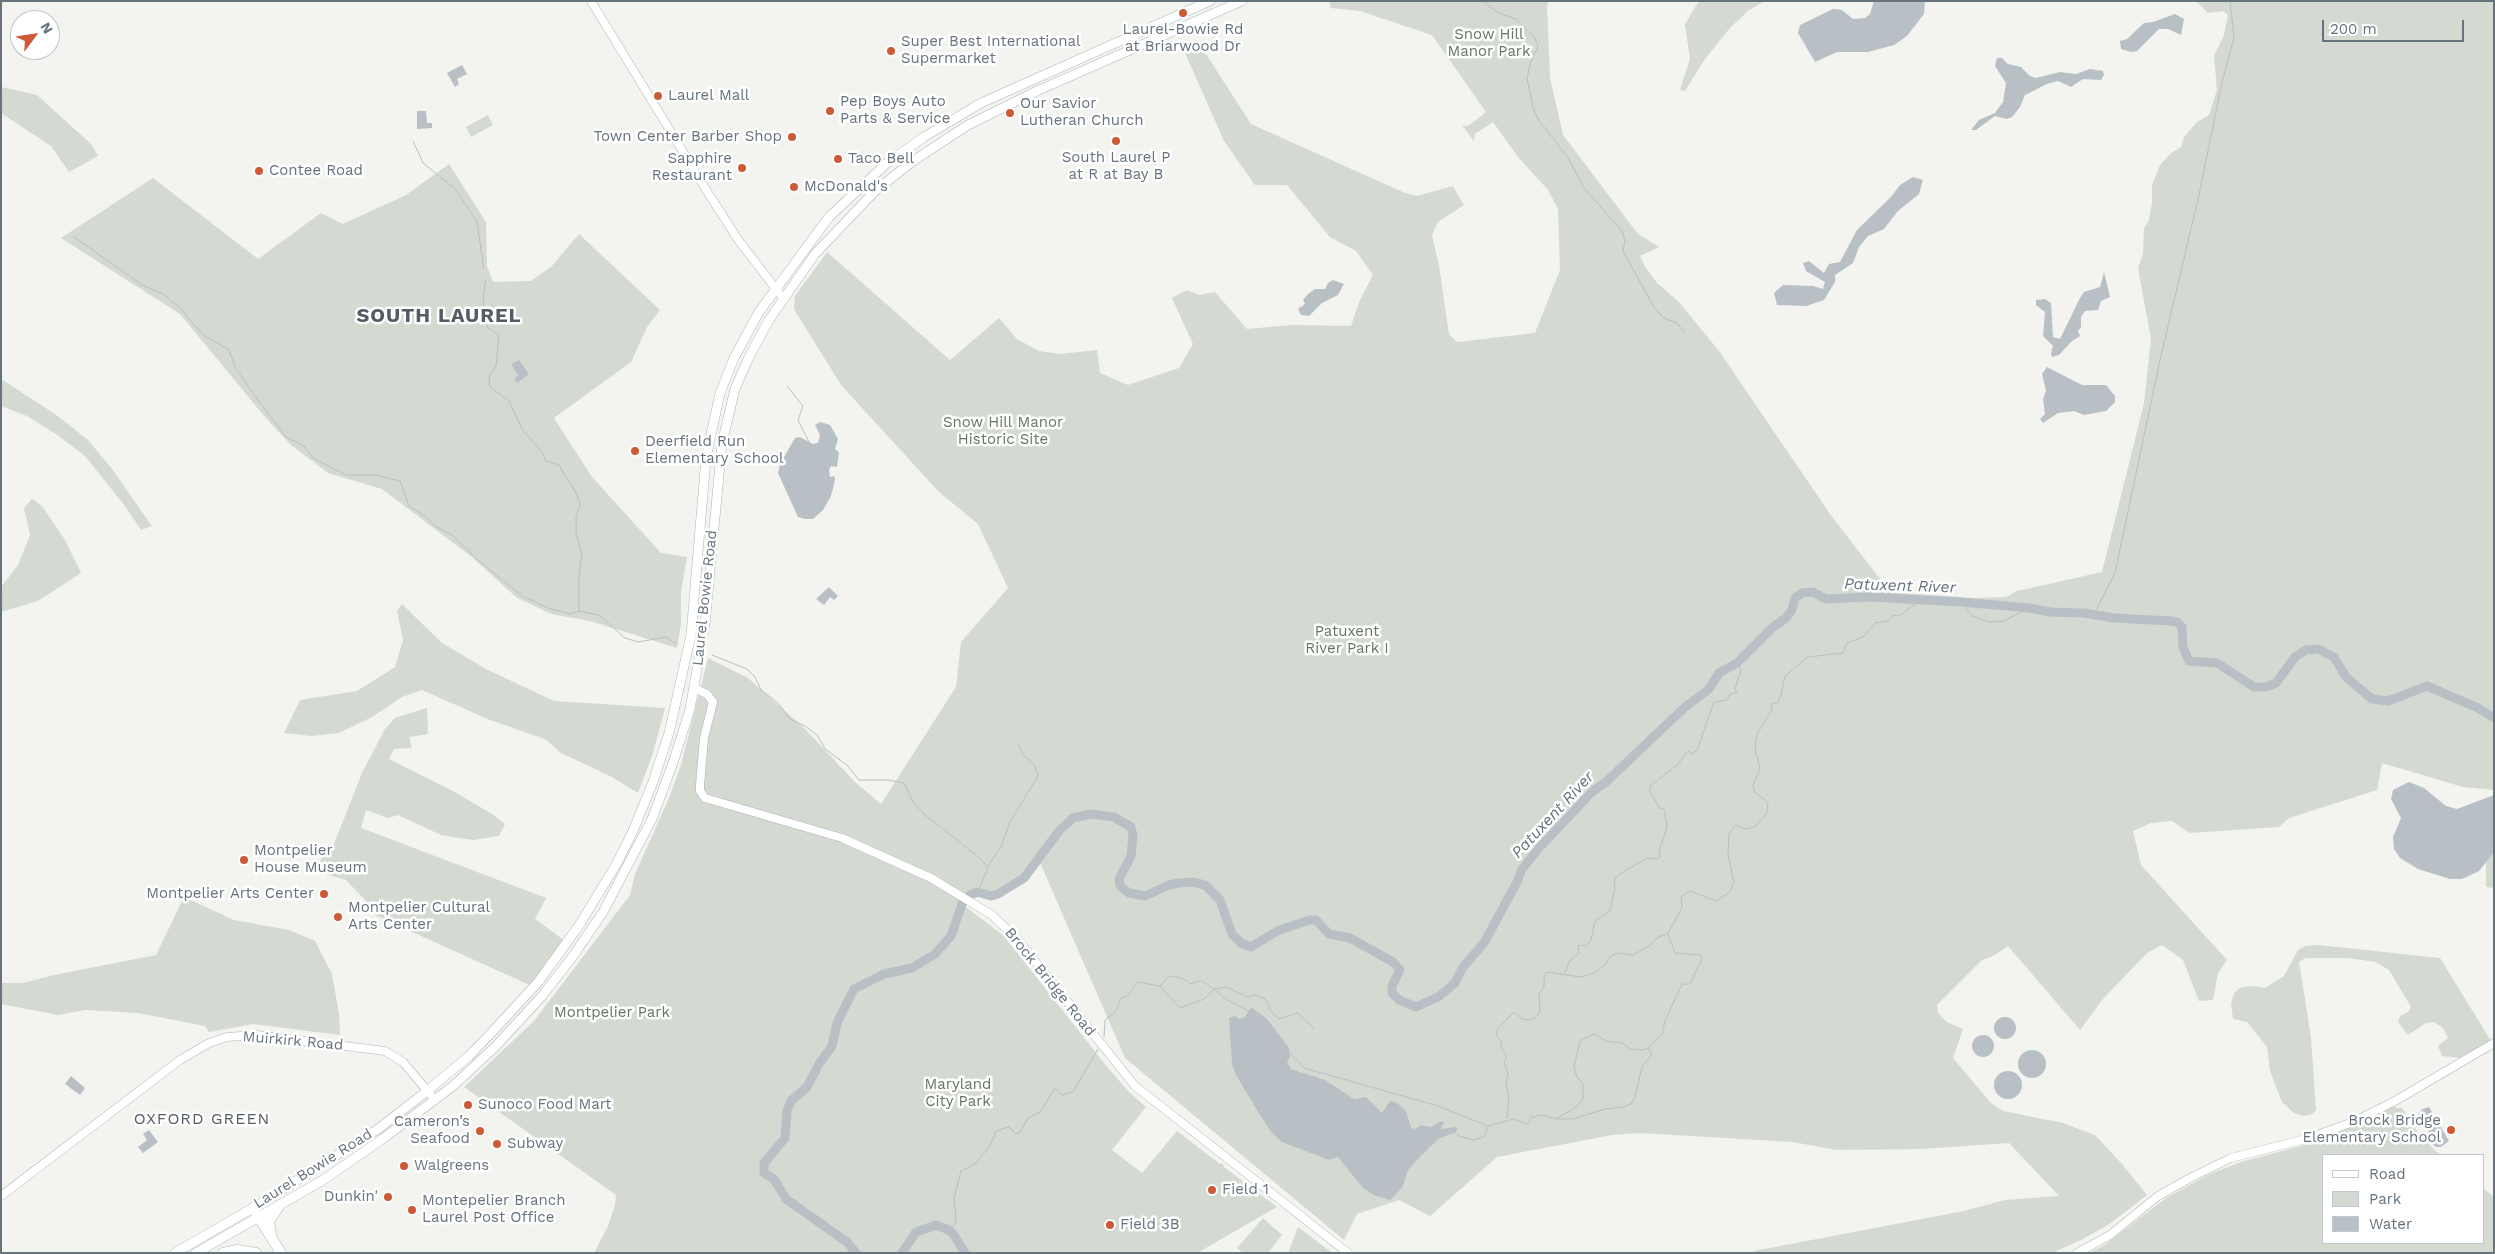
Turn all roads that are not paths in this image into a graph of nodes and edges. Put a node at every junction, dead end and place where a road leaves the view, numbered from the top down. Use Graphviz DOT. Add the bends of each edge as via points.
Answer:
graph roads {
  1 [pos="591,1"];
  2 [pos="1210,1"];
  3 [pos="1242,1"];
  4 [pos="776,287"];
  5 [pos="783,298"];
  6 [pos="716,500"];
  7 [pos="698,546"];
  8 [pos="694,688"];
  9 [pos="2494,1043"];
  10 [pos="427,1091"];
  11 [pos="435,1100"];
  12 [pos="1,1196"];
  13 [pos="280,1205"];
  14 [pos="256,1212"];
  15 [pos="279,1250"];
  16 [pos="175,1253"];
  17 [pos="196,1253"];
  18 [pos="223,1253"];
  19 [pos="256,1253"];
  20 [pos="1348,1253"];
  21 [pos="2077,1253"];
  1 -- 4 [label="street" via="739,241"];
  2 -- 4 [label="main road, Laurel Bowie Road" via="989,100 924,137 887,163 829,217"];
  3 -- 5 [label="main road, Laurel Bowie Road" via="1010,103 934,146 863,202 816,254"];
  4 -- 5 [label="street"];
  4 -- 7 [label="main road, Laurel Bowie Road" via="740,345 720,393 706,458"];
  5 -- 6 [label="main road, Laurel Bowie Road" via="735,389 722,443"];
  6 -- 7 [label="main road" via="710,507 707,538"];
  6 -- 8 [label="main road, Laurel Bowie Road" via="707,608"];
  7 -- 10 [label="main road, Laurel Bowie Road" via="692,624 681,685 659,766 625,847 580,924 539,981 469,1056"];
  8 -- 11 [label="main road, Laurel Bowie Road" via="685,728 658,805 603,912 563,970 528,1012"];
  8 -- 20 [label="street, Brock Bridge Road" via="707,694 713,702 704,738 701,795 717,803 842,838 931,878 999,921 1018,940 1135,1086"];
  9 -- 21 [label="street" via="2353,1122 2306,1139 2231,1158 2192,1176 2158,1196 2105,1238"];
  10 -- 11 [label="street, Muirkirk Road"];
  10 -- 12 [label="street, Muirkirk Road" via="403,1062 385,1050 256,1035 227,1037 209,1043 180,1060"];
  10 -- 14 [label="main road, Laurel Bowie Road" via="378,1129"];
  11 -- 13 [label="main road, Laurel Bowie Road" via="323,1180"];
  13 -- 14 [label="main road, Laurel Bowie Road"];
  13 -- 15 [label="highway" via="268,1224"];
  14 -- 15 [label="highway"];
  14 -- 16 [label="main road, Laurel Bowie Road"];
  14 -- 17 [label="main road, Laurel Bowie Road"];
  18 -- 19 [label="highway" via="237,1250"];
}
